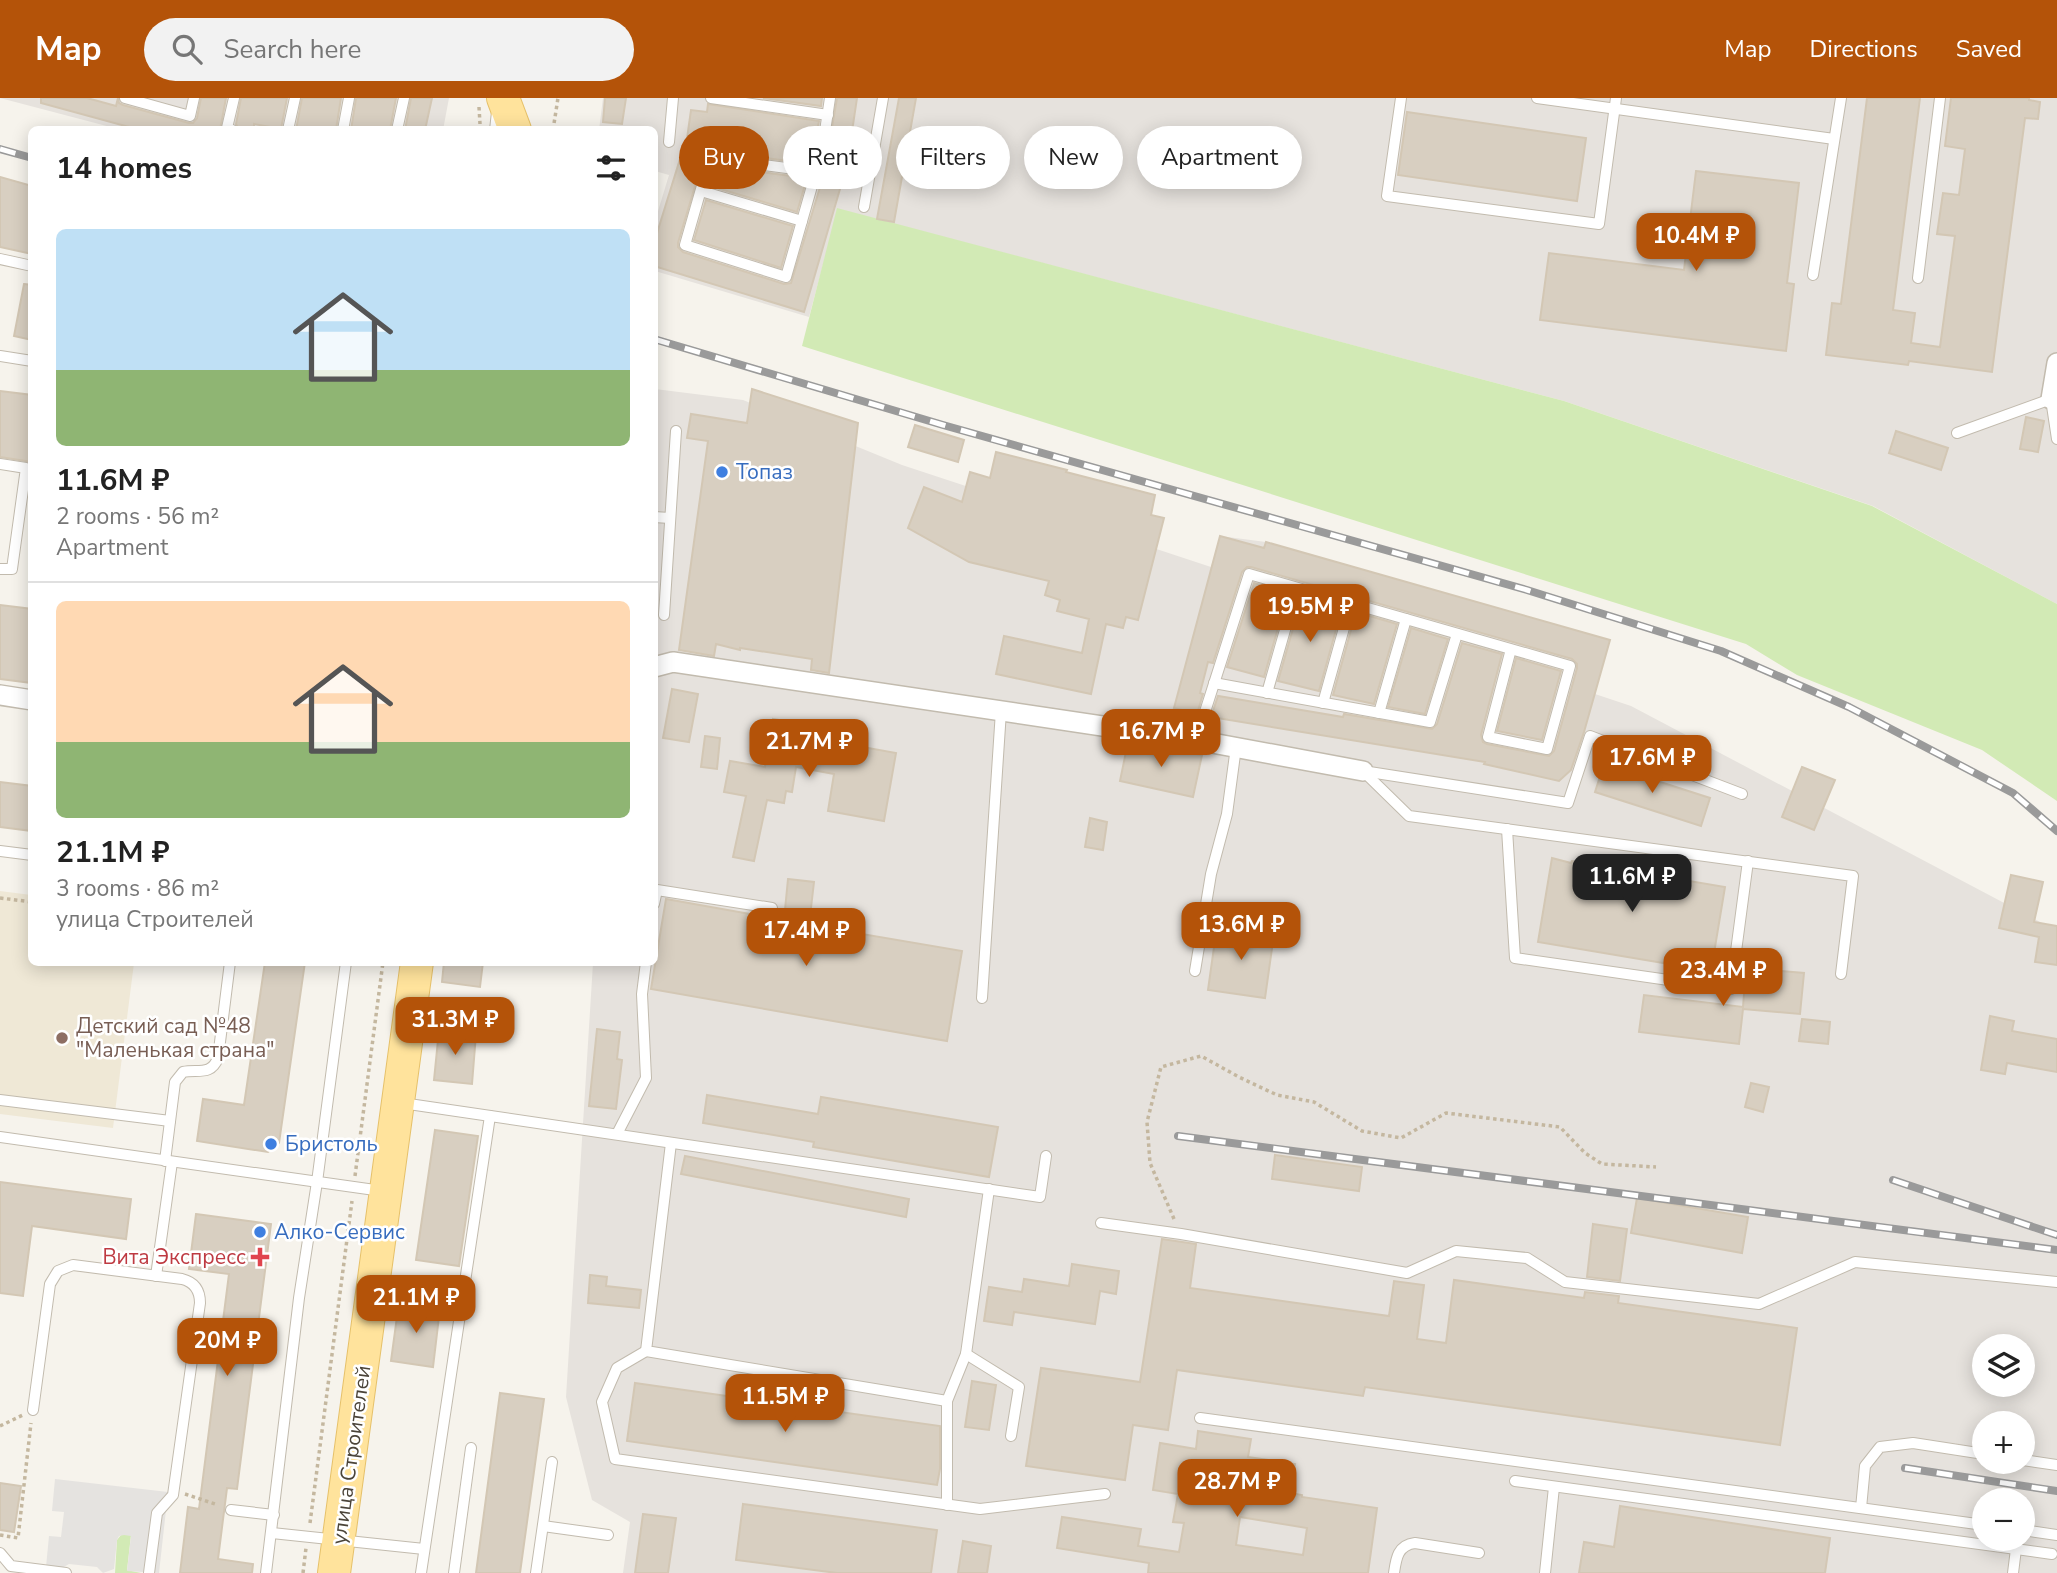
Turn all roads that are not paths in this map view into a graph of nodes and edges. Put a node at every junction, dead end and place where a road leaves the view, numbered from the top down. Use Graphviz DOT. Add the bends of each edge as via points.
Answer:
graph roads {
  1 [pos="125,98"];
  2 [pos="194,98"];
  3 [pos="234,98"];
  4 [pos="295,98"];
  5 [pos="349,98"];
  6 [pos="404,98"];
  7 [pos="522,98"];
  8 [pos="673,98"];
  9 [pos="711,98"];
  10 [pos="830,98"];
  11 [pos="883,98"];
  12 [pos="1401,98"];
  13 [pos="1538,98"];
  14 [pos="1841,98"];
  15 [pos="1940,98"];
  16 [pos="141,100"];
  17 [pos="493,100"];
  18 [pos="1615,103"];
  19 [pos="828,115"];
  20 [pos="228,126"];
  21 [pos="289,126"];
  22 [pos="344,126"];
  23 [pos="398,126"];
  24 [pos="495,126"];
  25 [pos="513,126"];
  26 [pos="517,126"];
  27 [pos="826,126"];
  28 [pos="1834,139"];
  29 [pos="669,142"];
  30 [pos="783,168"];
  31 [pos="812,189"];
  32 [pos="701,191"];
  33 [pos="864,207"];
  34 [pos="802,221"];
  35 [pos="0,259"];
  36 [pos="28,265"];
  37 [pos="1814,275"];
  38 [pos="1919,278"];
  39 [pos="0,356"];
  40 [pos="28,360"];
  41 [pos="2057,363"];
  42 [pos="2051,399"];
  43 [pos="676,431"];
  44 [pos="1956,433"];
  45 [pos="2057,439"];
  46 [pos="0,464"];
  47 [pos="658,517"];
  48 [pos="670,518"];
  49 [pos="0,569"];
  50 [pos="1297,588"];
  51 [pos="1351,603"];
  52 [pos="664,615"];
  53 [pos="1406,619"];
  54 [pos="1457,634"];
  55 [pos="1511,649"];
  56 [pos="658,666"];
  57 [pos="1214,683"];
  58 [pos="1267,693"];
  59 [pos="0,695"];
  60 [pos="28,699"];
  61 [pos="1323,703"];
  62 [pos="1001,711"];
  63 [pos="1379,713"];
  64 [pos="1196,740"];
  65 [pos="1236,747"];
  66 [pos="1363,771"];
  67 [pos="1742,794"];
  68 [pos="1507,829"];
  69 [pos="0,851"];
  70 [pos="28,854"];
  71 [pos="1748,861"];
  72 [pos="658,890"];
  73 [pos="772,908"];
  74 [pos="230,966"];
  75 [pos="345,966"];
  76 [pos="416,966"];
  77 [pos="646,966"];
  78 [pos="1195,971"];
  79 [pos="1841,974"];
  80 [pos="982,998"];
  81 [pos="0,1100"];
  82 [pos="398,1102"];
  83 [pos="491,1116"];
  84 [pos="170,1122"];
  85 [pos="617,1135"];
  86 [pos="0,1137"];
  87 [pos="671,1143"];
  88 [pos="1046,1156"];
  89 [pos="169,1161"];
  90 [pos="317,1182"];
  91 [pos="989,1189"];
  92 [pos="386,1192"];
  93 [pos="1101,1223"];
  94 [pos="156,1276"];
  95 [pos="2057,1282"];
  96 [pos="646,1351"];
  97 [pos="967,1354"];
  98 [pos="947,1401"];
  99 [pos="33,1410"];
  100 [pos="1200,1418"];
  101 [pos="1011,1436"];
  102 [pos="471,1448"];
  103 [pos="1972,1452"];
  104 [pos="551,1462"];
  105 [pos="2035,1462"];
  106 [pos="2057,1465"];
  107 [pos="1515,1481"];
  108 [pos="1554,1487"];
  109 [pos="1105,1494"];
  110 [pos="947,1505"];
  111 [pos="1861,1508"];
  112 [pos="232,1510"];
  113 [pos="274,1515"];
  114 [pos="1972,1523"];
  115 [pos="543,1526"];
  116 [pos="272,1532"];
  117 [pos="2035,1532"];
  118 [pos="608,1535"];
  119 [pos="2057,1535"];
  120 [pos="339,1541"];
  121 [pos="1972,1543"];
  122 [pos="424,1549"];
  123 [pos="2016,1551"];
  124 [pos="2030,1551"];
  125 [pos="0,1553"];
  126 [pos="1479,1553"];
  127 [pos="2052,1554"];
  128 [pos="66,1573"];
  129 [pos="149,1573"];
  130 [pos="266,1573"];
  131 [pos="334,1573"];
  132 [pos="421,1573"];
  133 [pos="454,1573"];
  134 [pos="536,1573"];
  135 [pos="1394,1573"];
  136 [pos="1545,1573"];
  137 [pos="2012,1573"];
  1 -- 16 [label="lane"];
  2 -- 16 [label="lane" via="190,116"];
  3 -- 20 [label="lane"];
  4 -- 21 [label="lane"];
  5 -- 22 [label="lane"];
  6 -- 23 [label="lane"];
  7 -- 26 [label="main road"];
  8 -- 29 [label="lane"];
  9 -- 19 [label="lane"];
  10 -- 19 [label="lane"];
  11 -- 33 [label="lane"];
  12 -- 18 [label="lane" via="1387,196 1599,224"];
  13 -- 18 [label="lane"];
  14 -- 28 [label="lane"];
  15 -- 38 [label="lane"];
  17 -- 24 [label="lane"];
  17 -- 25 [label="main road"];
  18 -- 28 [label="lane"];
  19 -- 27 [label="lane"];
  28 -- 37 [label="lane"];
  30 -- 32 [label="lane" via="710,158"];
  31 -- 34 [label="lane"];
  32 -- 34 [label="lane"];
  32 -- 34 [label="lane" via="685,245 786,276"];
  35 -- 36 [label="lane"];
  39 -- 40 [label="lane"];
  41 -- 42 [label="street"];
  42 -- 44 [label="lane"];
  42 -- 45 [label="lane"];
  43 -- 48 [label="lane"];
  46 -- 49 [label="lane" via="26,468 12,569"];
  47 -- 48 [label="lane"];
  48 -- 52 [label="lane"];
  50 -- 51 [label="lane"];
  50 -- 57 [label="lane" via="1249,574"];
  50 -- 58 [label="lane"];
  51 -- 53 [label="lane"];
  51 -- 61 [label="lane"];
  53 -- 54 [label="lane"];
  53 -- 63 [label="lane"];
  54 -- 55 [label="lane"];
  54 -- 63 [label="lane" via="1430,722"];
  55 -- 55 [label="lane" via="1570,666 1547,749 1488,737"];
  56 -- 62 [label="street" via="673,662"];
  57 -- 58 [label="lane"];
  57 -- 64 [label="lane"];
  58 -- 61 [label="lane"];
  59 -- 60 [label="street"];
  61 -- 63 [label="lane"];
  62 -- 64 [label="street"];
  62 -- 80 [label="lane"];
  64 -- 65 [label="street"];
  65 -- 66 [label="street"];
  65 -- 78 [label="lane"];
  66 -- 67 [label="lane" via="1568,803 1590,736"];
  66 -- 68 [label="lane" via="1409,816"];
  68 -- 71 [label="lane"];
  68 -- 71 [label="lane" via="1515,958 1731,989"];
  69 -- 70 [label="lane"];
  71 -- 79 [label="lane" via="1853,876"];
  72 -- 73 [label="lane"];
  74 -- 84 [label="lane" via="218,1058 211,1069 179,1076"];
  75 -- 90 [label="lane"];
  76 -- 82 [label="main road, улица Строителей"];
  77 -- 85 [label="lane" via="642,994 646,1078"];
  81 -- 84 [label="lane"];
  82 -- 83 [label="lane"];
  82 -- 92 [label="main road, улица Строителей"];
  83 -- 85 [label="lane"];
  83 -- 122 [label="lane"];
  84 -- 89 [label="lane"];
  85 -- 87 [label="lane"];
  86 -- 89 [label="lane"];
  87 -- 91 [label="lane"];
  87 -- 96 [label="lane"];
  88 -- 91 [label="lane" via="1040,1197"];
  89 -- 90 [label="lane"];
  89 -- 94 [label="lane"];
  90 -- 92 [label="lane"];
  90 -- 113 [label="lane"];
  91 -- 97 [label="lane"];
  92 -- 120 [label="main road, улица Строителей"];
  93 -- 95 [label="lane" via="1407,1273 1456,1251 1527,1258 1564,1282 1759,1304 1855,1262"];
  94 -- 99 [label="lane" via="73,1265 58,1271 50,1284"];
  94 -- 129 [label="lane" via="187,1280 200,1297 173,1495 157,1513"];
  96 -- 98 [label="lane"];
  96 -- 110 [label="lane" via="617,1368 602,1402 615,1459"];
  97 -- 98 [label="lane"];
  97 -- 101 [label="lane" via="1019,1387"];
  98 -- 110 [label="lane"];
  100 -- 111 [label="lane"];
  102 -- 133 [label="lane"];
  103 -- 111 [label="lane" via="1913,1443 1880,1447 1865,1466"];
  104 -- 115 [label="lane"];
  105 -- 106 [label="lane"];
  107 -- 108 [label="lane"];
  108 -- 121 [label="lane"];
  108 -- 136 [label="lane"];
  109 -- 110 [label="lane" via="980,1509"];
  111 -- 114 [label="lane"];
  112 -- 113 [label="lane"];
  113 -- 116 [label="lane"];
  115 -- 118 [label="lane"];
  115 -- 134 [label="lane"];
  116 -- 120 [label="lane"];
  116 -- 130 [label="lane"];
  117 -- 119 [label="lane"];
  120 -- 122 [label="lane"];
  120 -- 131 [label="main road, улица Строителей"];
  122 -- 132 [label="lane"];
  123 -- 137 [label="lane"];
  124 -- 127 [label="lane"];
  125 -- 128 [label="lane" via="11,1566"];
  126 -- 135 [label="lane" via="1408,1544 1396,1557"];
}
